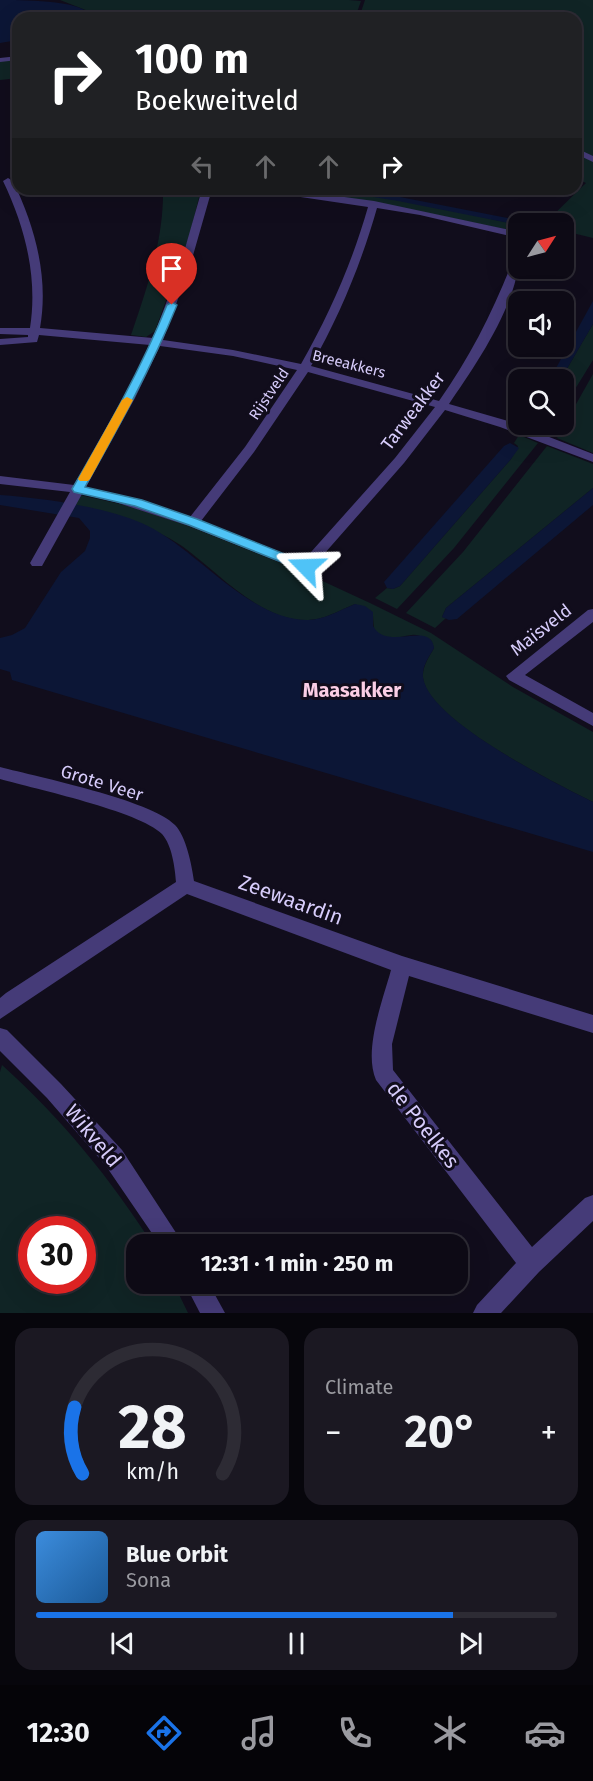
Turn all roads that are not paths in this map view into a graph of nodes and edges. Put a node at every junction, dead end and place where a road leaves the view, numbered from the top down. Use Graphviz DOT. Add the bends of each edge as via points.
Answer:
graph roads {
  1 [pos="15,195"];
  2 [pos="205,195"];
  3 [pos="310,195"];
  4 [pos="374,204"];
  5 [pos="508,232"];
  6 [pos="513,279"];
  7 [pos="0,331"];
  8 [pos="34,335"];
  9 [pos="0,342"];
  10 [pos="157,342"];
  11 [pos="305,368"];
  12 [pos="442,405"];
  13 [pos="593,458"];
  14 [pos="0,480"];
  15 [pos="78,489"];
  16 [pos="193,522"];
  17 [pos="37,563"];
  18 [pos="593,614"];
  19 [pos="593,720"];
  20 [pos="0,773"];
  21 [pos="185,886"];
  22 [pos="402,965"];
  23 [pos="0,1010"];
  24 [pos="593,1024"];
  25 [pos="0,1037"];
  26 [pos="593,1206"];
  27 [pos="166,1234"];
  28 [pos="531,1264"];
  29 [pos="202,1294"];
  30 [pos="213,1313"];
  31 [pos="485,1313"];
  1 -- 8 [label="street" via="33,242 37,282"];
  2 -- 10 [label="street" via="178,290"];
  3 -- 4 [label="street"];
  4 -- 5 [label="street"];
  4 -- 11 [label="street, Rijstveld" via="365,243 338,307"];
  6 -- 12 [label="street, Tarweakker" via="485,339"];
  7 -- 8 [label="street, Breeakkers"];
  8 -- 9 [label="street, Breeakkers"];
  8 -- 10 [label="street, Breeakkers"];
  10 -- 11 [label="street, Breeakkers"];
  10 -- 15 [label="street"];
  11 -- 12 [label="street, Breeakkers"];
  11 -- 16 [label="street, Rijstveld" via="239,465"];
  12 -- 13 [label="street, Breeakkers"];
  12 -- 16 [label="street, Tarweakker" via="362,505 306,567"];
  14 -- 15 [label="street"];
  15 -- 16 [label="street" via="138,503"];
  15 -- 17 [label="street"];
  18 -- 19 [label="street, Maïsveld" via="514,676"];
  20 -- 21 [label="street, Grote Veer" via="138,811 169,830 183,863"];
  21 -- 22 [label="street, Zeewaardin"];
  21 -- 23 [label="street"];
  22 -- 24 [label="street, Zeewaardin"];
  22 -- 28 [label="street, de Poelkes" via="382,1044 383,1073"];
  25 -- 27 [label="street, Wikveld" via="114,1158"];
  26 -- 28 [label="street"];
  28 -- 31 [label="street"];
  29 -- 30 [label="street"];
}
